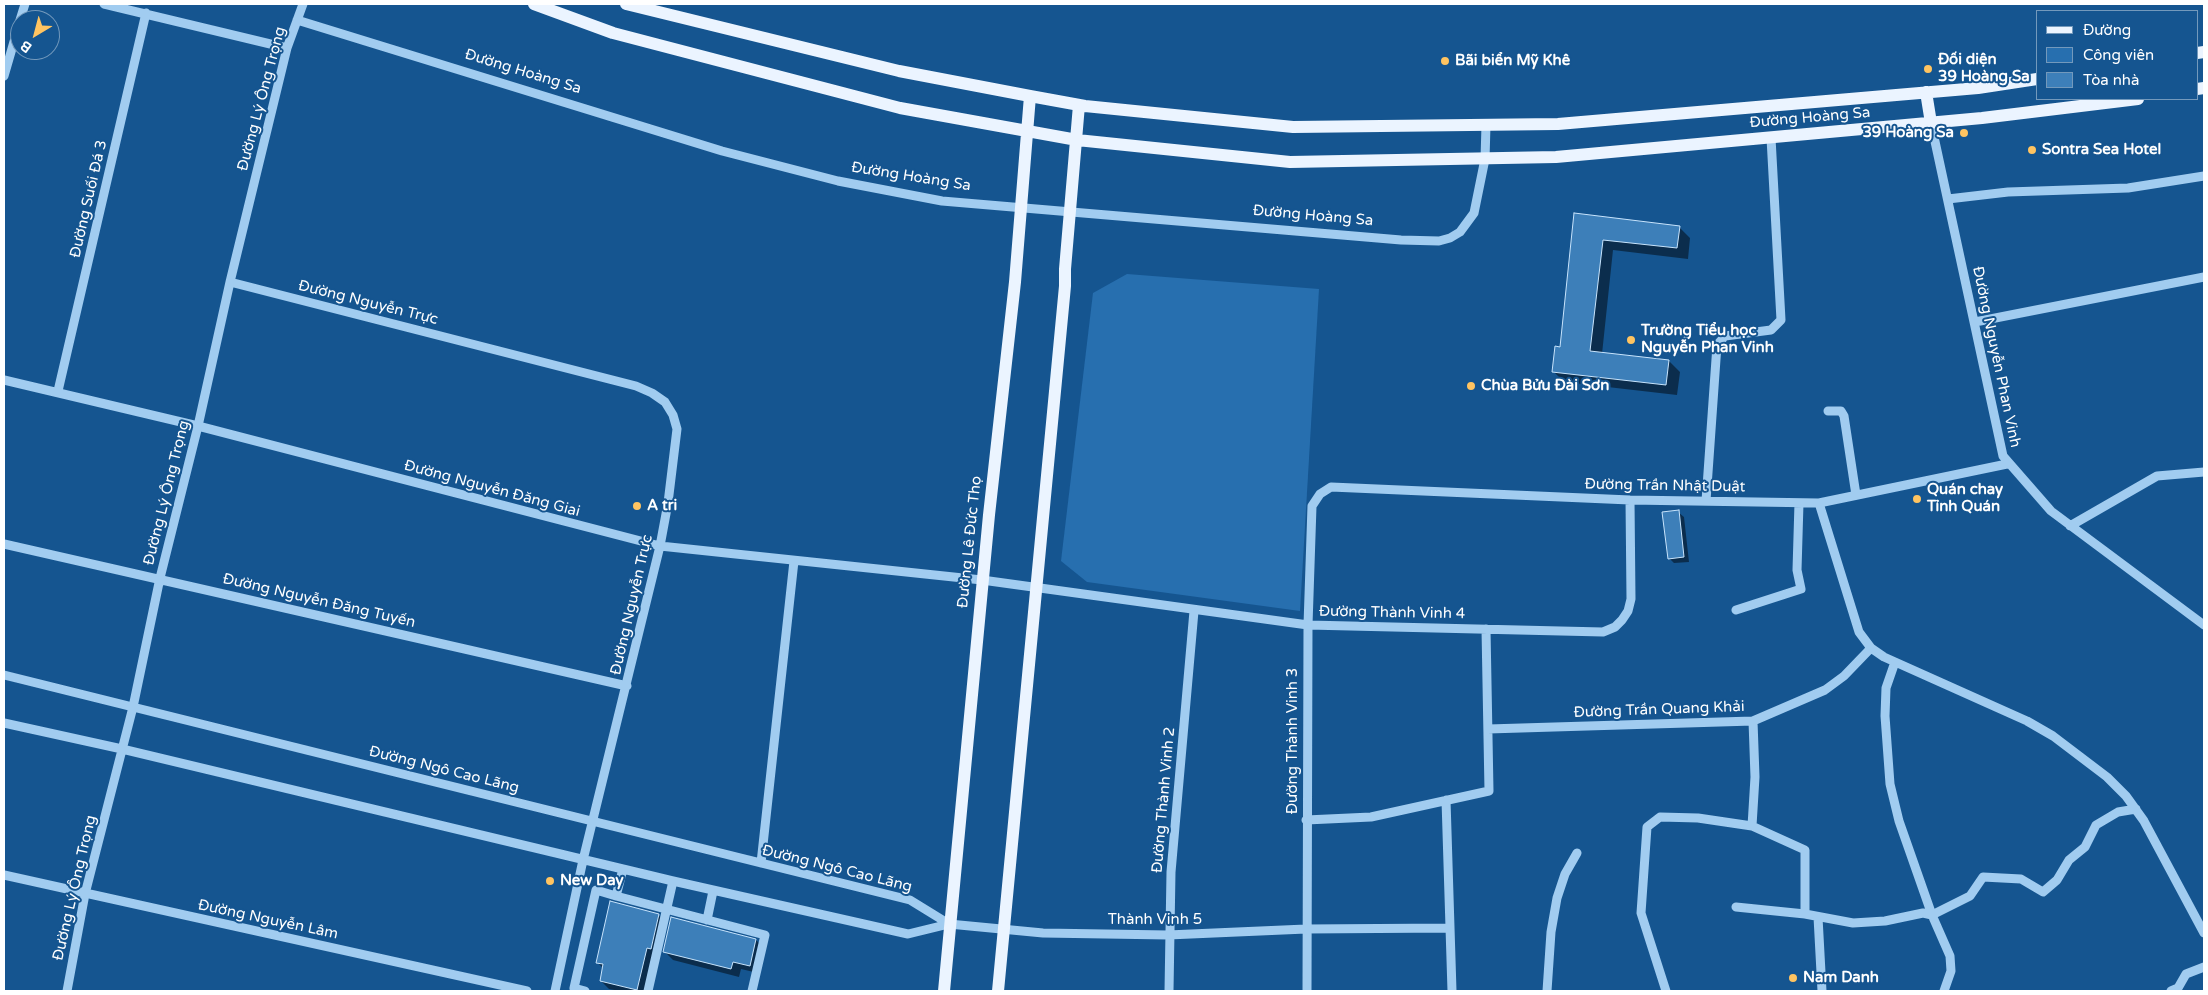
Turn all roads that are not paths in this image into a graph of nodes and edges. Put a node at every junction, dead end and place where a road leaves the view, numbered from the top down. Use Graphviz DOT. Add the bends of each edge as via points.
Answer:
graph roads {
  1 [pos="104,4"];
  2 [pos="303,4"];
  3 [pos="534,4"];
  4 [pos="626,4"];
  5 [pos="146,13"];
  6 [pos="297,20"];
  7 [pos="288,48"];
  8 [pos="10,55"];
  9 [pos="4,76"];
  10 [pos="2036,79"];
  11 [pos="1926,92"];
  12 [pos="1030,96"];
  13 [pos="2132,100"];
  14 [pos="1079,105"];
  15 [pos="1931,123"];
  16 [pos="1486,125"];
  17 [pos="1027,131"];
  18 [pos="1771,138"];
  19 [pos="1077,140"];
  20 [pos="1485,158"];
  21 [pos="2204,176"];
  22 [pos="1948,199"];
  23 [pos="1021,208"];
  24 [pos="1070,212"];
  25 [pos="2204,277"];
  26 [pos="230,282"];
  27 [pos="1975,322"];
  28 [pos="4,380"];
  29 [pos="58,391"];
  30 [pos="1828,411"];
  31 [pos="198,426"];
  32 [pos="2007,464"];
  33 [pos="2204,472"];
  34 [pos="1320,494"];
  35 [pos="1856,495"];
  36 [pos="1630,500"];
  37 [pos="1706,501"];
  38 [pos="1799,503"];
  39 [pos="1819,503"];
  40 [pos="2070,526"];
  41 [pos="4,544"];
  42 [pos="660,546"];
  43 [pos="794,561"];
  44 [pos="160,578"];
  45 [pos="982,580"];
  46 [pos="1038,587"];
  47 [pos="1736,610"];
  48 [pos="1194,611"];
  49 [pos="1308,625"];
  50 [pos="2204,625"];
  51 [pos="1486,629"];
  52 [pos="1871,648"];
  53 [pos="1895,662"];
  54 [pos="4,675"];
  55 [pos="627,686"];
  56 [pos="133,706"];
  57 [pos="1753,721"];
  58 [pos="4,723"];
  59 [pos="1488,729"];
  60 [pos="122,749"];
  61 [pos="1446,800"];
  62 [pos="2136,809"];
  63 [pos="1306,820"];
  64 [pos="593,822"];
  65 [pos="1752,826"];
  66 [pos="1577,853"];
  67 [pos="583,860"];
  68 [pos="761,863"];
  69 [pos="623,870"];
  70 [pos="4,875"];
  71 [pos="673,881"];
  72 [pos="713,890"];
  73 [pos="85,894"];
  74 [pos="616,896"];
  75 [pos="1736,907"];
  76 [pos="665,910"];
  77 [pos="1805,914"];
  78 [pos="1932,914"];
  79 [pos="1818,917"];
  80 [pos="706,920"];
  81 [pos="949,924"];
  82 [pos="1450,928"];
  83 [pos="1306,929"];
  84 [pos="1005,931"];
  85 [pos="2204,933"];
  86 [pos="1168,935"];
  87 [pos="563,954"];
  88 [pos="580,959"];
  89 [pos="2204,967"];
  90 [pos="67,991"];
  91 [pos="527,991"];
  92 [pos="555,991"];
  93 [pos="586,991"];
  94 [pos="648,991"];
  95 [pos="752,991"];
  96 [pos="944,991"];
  97 [pos="998,991"];
  98 [pos="1169,991"];
  99 [pos="1307,991"];
  100 [pos="1452,991"];
  101 [pos="1547,991"];
  102 [pos="1666,991"];
  103 [pos="1822,991"];
  104 [pos="1944,991"];
  105 [pos="2171,991"];
  1 -- 5 [label="street"];
  2 -- 6 [label="street, Đường Lý Ông Trọng"];
  3 -- 17 [label="main road, Đường Hoàng Sa" via="613,33 890,106"];
  4 -- 12 [label="main road, Đường Hoàng Sa" via="899,71"];
  5 -- 7 [label="street"];
  5 -- 29 [label="street, Đường Suối Đá 3"];
  6 -- 7 [label="street, Đường Lý Ông Trọng"];
  6 -- 23 [label="street, Đường Hoàng Sa" via="774,165 923,198"];
  7 -- 26 [label="street, Đường Lý Ông Trọng"];
  8 -- 9 [label="street"];
  10 -- 11 [label="main road, Đường Hoàng Sa"];
  11 -- 15 [label="main road"];
  11 -- 16 [label="main road, Đường Hoàng Sa" via="1558,124"];
  12 -- 14 [label="main road, Đường Hoàng Sa"];
  12 -- 17 [label="main road, Đường Lê Đức Thọ"];
  13 -- 15 [label="main road, Đường Hoàng Sa"];
  14 -- 16 [label="main road, Đường Hoàng Sa" via="1293,127"];
  14 -- 19 [label="main road"];
  15 -- 18 [label="main road, Đường Hoàng Sa"];
  15 -- 22 [label="street, Đường Nguyễn Phan Vinh"];
  16 -- 20 [label="street, Đường Hoàng Sa"];
  17 -- 19 [label="main road, Đường Hoàng Sa"];
  17 -- 23 [label="main road, Đường Lê Đức Thọ"];
  18 -- 20 [label="main road, Đường Hoàng Sa" via="1556,157"];
  18 -- 37 [label="street" via="1781,320 1771,330 1725,336 1716,345"];
  19 -- 20 [label="main road, Đường Hoàng Sa" via="1290,162"];
  19 -- 24 [label="main road"];
  20 -- 24 [label="street, Đường Hoàng Sa" via="1477,204 1469,223 1450,238 1439,241"];
  21 -- 22 [label="street" via="2128,188 2008,192"];
  22 -- 27 [label="street, Đường Nguyễn Phan Vinh"];
  23 -- 24 [label="street, Đường Hoàng Sa"];
  23 -- 45 [label="main road, Đường Lê Đức Thọ"];
  24 -- 46 [label="main road"];
  25 -- 27 [label="street"];
  26 -- 31 [label="street, Đường Lý Ông Trọng"];
  26 -- 42 [label="street, Đường Nguyễn Trực" via="636,386 652,393 665,402 677,429"];
  27 -- 32 [label="street, Đường Nguyễn Phan Vinh" via="2000,449"];
  28 -- 29 [label="street, Đường Nguyễn Đăng Giai"];
  29 -- 31 [label="street, Đường Nguyễn Đăng Giai"];
  30 -- 35 [label="street" via="1841,411 1844,416"];
  31 -- 42 [label="street, Đường Nguyễn Đăng Giai"];
  31 -- 44 [label="street, Đường Lý Ông Trọng"];
  32 -- 35 [label="street, Đường Trần Nhật Duật"];
  32 -- 40 [label="street, Đường Nguyễn Phan Vinh"];
  33 -- 40 [label="street" via="2157,476"];
  34 -- 36 [label="street, Đường Trần Nhật Duật" via="1331,487"];
  34 -- 49 [label="street, Đường Thành Vinh 3" via="1312,506"];
  35 -- 39 [label="street, Đường Trần Nhật Duật"];
  36 -- 37 [label="street, Đường Trần Nhật Duật"];
  36 -- 51 [label="street, Đường Thành Vinh 4" via="1630,599 1628,611 1615,627 1603,632"];
  37 -- 38 [label="street, Đường Trần Nhật Duật"];
  38 -- 39 [label="street, Đường Trần Nhật Duật"];
  38 -- 47 [label="street" via="1797,570 1801,589"];
  39 -- 52 [label="street" via="1859,632"];
  40 -- 50 [label="street, Đường Nguyễn Phan Vinh"];
  41 -- 44 [label="street, Đường Nguyễn Đăng Tuyến"];
  42 -- 43 [label="street, Đường Nguyễn Đăng Giai"];
  42 -- 55 [label="street, Đường Nguyễn Trực"];
  43 -- 45 [label="street, Đường Nguyễn Đăng Giai"];
  43 -- 68 [label="street"];
  44 -- 55 [label="street, Đường Nguyễn Đăng Tuyến"];
  44 -- 56 [label="street, Đường Lý Ông Trọng"];
  45 -- 46 [label="street, Đường Nguyễn Đăng Giai"];
  45 -- 81 [label="main road, Đường Lê Đức Thọ"];
  46 -- 48 [label="street, Đường Thành Vinh 4"];
  46 -- 84 [label="main road"];
  48 -- 49 [label="street, Đường Thành Vinh 4"];
  48 -- 86 [label="street, Đường Thành Vinh 2"];
  49 -- 51 [label="street, Đường Thành Vinh 4"];
  49 -- 63 [label="street, Đường Thành Vinh 3"];
  51 -- 59 [label="street"];
  52 -- 53 [label="street"];
  52 -- 57 [label="street" via="1825,690"];
  53 -- 62 [label="street" via="2027,721 2053,736 2107,777"];
  53 -- 78 [label="street" via="1886,688 1890,784"];
  54 -- 56 [label="street, Đường Ngô Cao Lãng"];
  55 -- 64 [label="street, Đường Nguyễn Trực"];
  56 -- 60 [label="street, Đường Lý Ông Trọng"];
  56 -- 64 [label="street, Đường Ngô Cao Lãng"];
  57 -- 59 [label="street, Đường Trần Quang Khải"];
  57 -- 65 [label="street, Đường Trần Quang Khải" via="1755,777"];
  58 -- 60 [label="street"];
  59 -- 61 [label="street" via="1489,791"];
  60 -- 67 [label="street"];
  60 -- 73 [label="street, Đường Lý Ông Trọng"];
  61 -- 63 [label="street" via="1371,817"];
  61 -- 82 [label="street"];
  62 -- 78 [label="street" via="2118,812 2096,825 2085,847 2069,860 2056,880 2043,892 2021,879 1983,877 1970,896"];
  62 -- 85 [label="street"];
  63 -- 83 [label="street, Đường Thành Vinh 3"];
  64 -- 67 [label="street, Đường Nguyễn Trực"];
  64 -- 68 [label="street, Đường Ngô Cao Lãng"];
  65 -- 77 [label="street" via="1805,850"];
  65 -- 102 [label="street" via="1698,818 1660,817 1647,827 1640,912"];
  66 -- 101 [label="street" via="1557,898"];
  67 -- 69 [label="street"];
  67 -- 87 [label="street, Đường Nguyễn Trực"];
  68 -- 81 [label="street, Đường Ngô Cao Lãng" via="910,900"];
  69 -- 71 [label="street"];
  69 -- 74 [label="street"];
  70 -- 73 [label="street, Đường Nguyễn Lâm"];
  71 -- 72 [label="street"];
  71 -- 76 [label="street"];
  72 -- 80 [label="street"];
  72 -- 81 [label="street" via="908,934"];
  73 -- 90 [label="street, Đường Lý Ông Trọng"];
  73 -- 91 [label="street, Đường Nguyễn Lâm"];
  74 -- 76 [label="street"];
  74 -- 88 [label="street" via="596,890"];
  75 -- 77 [label="street"];
  76 -- 80 [label="street"];
  76 -- 94 [label="street"];
  77 -- 79 [label="street"];
  78 -- 79 [label="street" via="1853,923"];
  78 -- 104 [label="street" via="1950,956 1951,970"];
  79 -- 103 [label="street"];
  80 -- 95 [label="street" via="765,935"];
  81 -- 84 [label="street, Thành Vinh 5"];
  81 -- 96 [label="main road, Đường Lê Đức Thọ"];
  82 -- 83 [label="street, Thành Vinh 5"];
  82 -- 100 [label="street"];
  83 -- 86 [label="street, Thành Vinh 5"];
  83 -- 99 [label="street, Đường Thành Vinh 3"];
  84 -- 86 [label="street, Thành Vinh 5"];
  84 -- 97 [label="main road"];
  86 -- 98 [label="street, Đường Thành Vinh 2"];
  87 -- 88 [label="street"];
  87 -- 92 [label="street, Đường Nguyễn Trực"];
  88 -- 93 [label="street" via="574,988"];
  89 -- 105 [label="street" via="2186,974 2178,988"];
}
